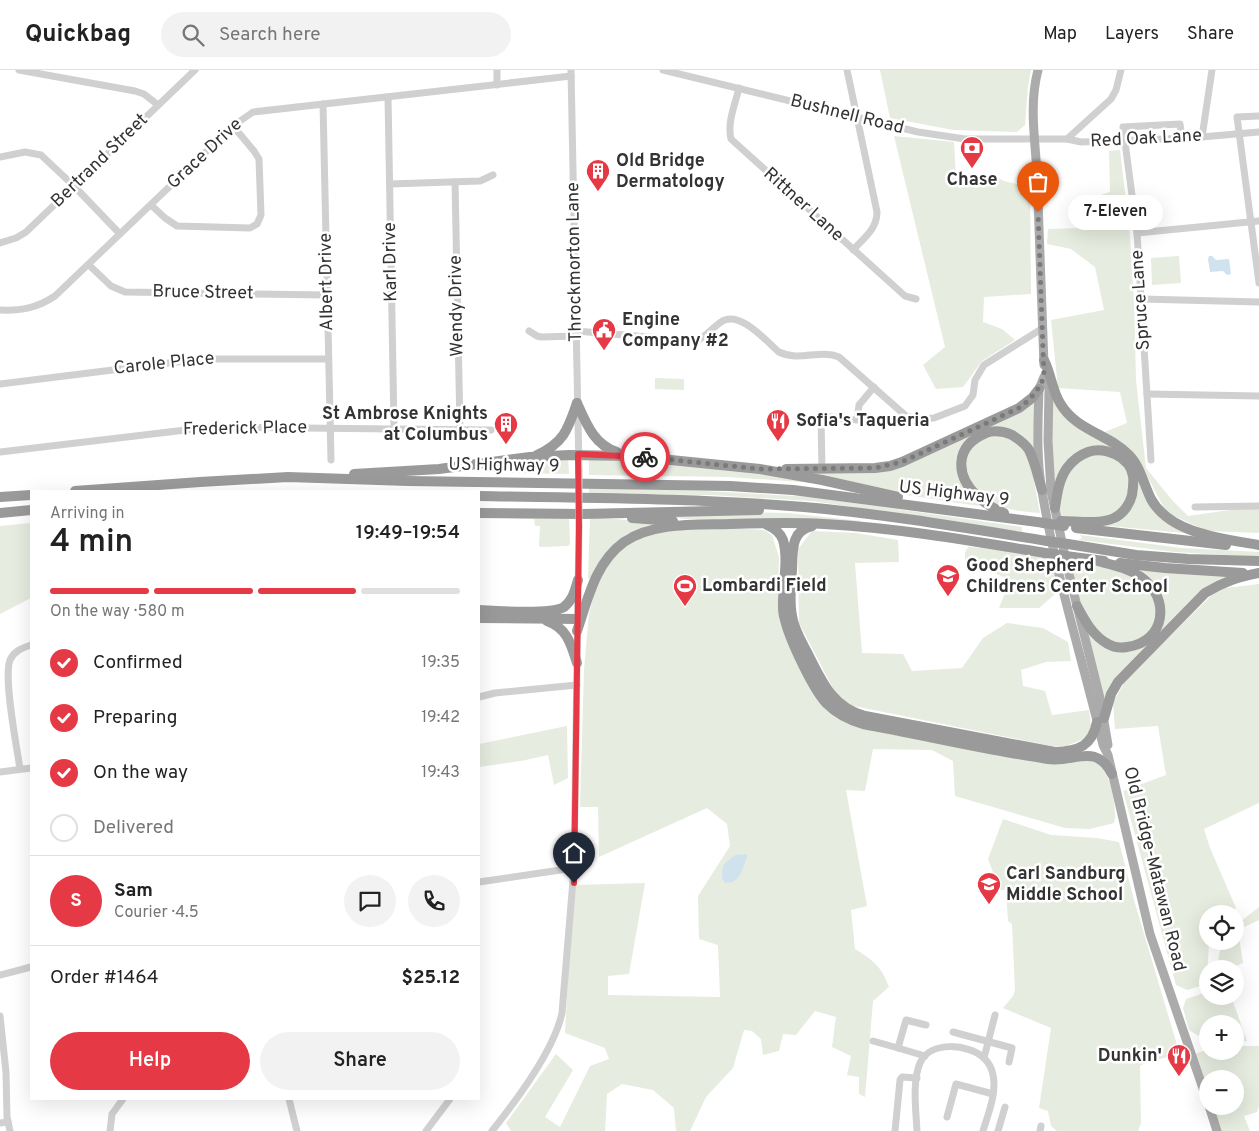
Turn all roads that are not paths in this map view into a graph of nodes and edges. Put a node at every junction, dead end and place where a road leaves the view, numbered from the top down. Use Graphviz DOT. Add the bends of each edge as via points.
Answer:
graph roads {
  1 [pos="19,70"];
  2 [pos="195,70"];
  3 [pos="496,70"];
  4 [pos="663,70"];
  5 [pos="846,70"];
  6 [pos="1038,70"];
  7 [pos="1121,70"];
  8 [pos="1212,70"];
  9 [pos="571,73"];
  10 [pos="497,85"];
  11 [pos="739,88"];
  12 [pos="388,97"];
  13 [pos="158,104"];
  14 [pos="323,104"];
  15 [pos="856,116"];
  16 [pos="1259,116"];
  17 [pos="233,126"];
  18 [pos="1259,132"];
  19 [pos="1239,134"];
  20 [pos="1202,137"];
  21 [pos="1182,138"];
  22 [pos="1067,139"];
  23 [pos="1034,140"];
  24 [pos="1124,140"];
  25 [pos="0,157"];
  26 [pos="492,175"];
  27 [pos="455,182"];
  28 [pos="390,184"];
  29 [pos="74,186"];
  30 [pos="151,205"];
  31 [pos="1255,221"];
  32 [pos="1137,233"];
  33 [pos="120,234"];
  34 [pos="0,242"];
  35 [pos="853,250"];
  36 [pos="89,265"];
  37 [pos="1259,283"];
  38 [pos="327,295"];
  39 [pos="916,299"];
  40 [pos="1141,299"];
  41 [pos="1259,302"];
  42 [pos="0,310"];
  43 [pos="1043,328"];
  44 [pos="529,331"];
  45 [pos="576,334"];
  46 [pos="328,359"];
  47 [pos="1044,360"];
  48 [pos="1044,377"];
  49 [pos="0,384"];
  50 [pos="874,387"];
  51 [pos="1040,389"];
  52 [pos="1147,394"];
  53 [pos="1259,396"];
  54 [pos="577,403"];
  55 [pos="330,428"];
  56 [pos="394,428"];
  57 [pos="460,429"];
  58 [pos="492,430"];
  59 [pos="0,452"];
  60 [pos="578,454"];
  61 [pos="631,456"];
  62 [pos="530,458"];
  63 [pos="330,460"];
  64 [pos="1150,460"];
  65 [pos="760,469"];
  66 [pos="822,469"];
  67 [pos="288,477"];
  68 [pos="89,490"];
  69 [pos="1042,490"];
  70 [pos="30,495"];
  71 [pos="480,496"];
  72 [pos="0,497"];
  73 [pos="1259,506"];
  74 [pos="805,507"];
  75 [pos="1195,507"];
  76 [pos="1054,508"];
  77 [pos="28,510"];
  78 [pos="951,510"];
  79 [pos="480,513"];
  80 [pos="0,514"];
  81 [pos="583,514"];
  82 [pos="1019,519"];
  83 [pos="1063,523"];
  84 [pos="714,524"];
  85 [pos="763,524"];
  86 [pos="823,524"];
  87 [pos="1259,546"];
  88 [pos="1098,561"];
  89 [pos="1259,561"];
  90 [pos="1259,574"];
  91 [pos="578,580"];
  92 [pos="1077,606"];
  93 [pos="480,610"];
  94 [pos="480,618"];
  95 [pos="541,619"];
  96 [pos="578,619"];
  97 [pos="577,631"];
  98 [pos="30,645"];
  99 [pos="577,663"];
  100 [pos="576,685"];
  101 [pos="480,696"];
  102 [pos="1101,720"];
  103 [pos="30,768"];
  104 [pos="20,769"];
  105 [pos="0,772"];
  106 [pos="1112,774"];
  107 [pos="574,868"];
  108 [pos="480,882"];
  109 [pos="30,967"];
  110 [pos="0,975"];
  111 [pos="995,1015"];
  112 [pos="0,1016"];
  113 [pos="926,1025"];
  114 [pos="953,1032"];
  115 [pos="872,1042"];
  116 [pos="988,1042"];
  117 [pos="898,1048"];
  118 [pos="925,1056"];
  119 [pos="984,1058"];
  120 [pos="1009,1062"];
  121 [pos="917,1078"];
  122 [pos="1199,1078"];
  123 [pos="993,1094"];
  124 [pos="122,1100"];
  125 [pos="289,1100"];
  126 [pos="449,1100"];
  127 [pos="1005,1107"];
  128 [pos="1211,1115"];
  129 [pos="947,1117"];
  130 [pos="4,1123"];
  131 [pos="10,1131"];
  132 [pos="110,1131"];
  133 [pos="297,1131"];
  134 [pos="426,1131"];
  135 [pos="492,1131"];
  136 [pos="895,1131"];
  137 [pos="918,1131"];
  138 [pos="983,1131"];
  139 [pos="998,1131"];
  140 [pos="1217,1131"];
  1 -- 13 [label="street" via="134,91"];
  2 -- 13 [label="street, Bertrand Street"];
  3 -- 10 [label="street"];
  4 -- 11 [label="street, Bushnell Road"];
  5 -- 15 [label="street"];
  6 -- 23 [label="main road, Old Bridge-Matawan Road"];
  7 -- 22 [label="street" via="1111,99"];
  8 -- 20 [label="street"];
  9 -- 10 [label="street, Grace Drive"];
  9 -- 45 [label="street, Throckmorton Lane"];
  10 -- 12 [label="street, Grace Drive"];
  11 -- 15 [label="street, Bushnell Road"];
  11 -- 35 [label="street, Rittner Lane" via="730,121 731,139"];
  12 -- 14 [label="street, Grace Drive"];
  12 -- 28 [label="street, Karl Drive"];
  13 -- 29 [label="street, Bertrand Street"];
  14 -- 17 [label="street, Grace Drive" via="253,112"];
  14 -- 38 [label="street, Albert Drive"];
  15 -- 23 [label="street, Bushnell Road" via="918,132 965,139"];
  15 -- 35 [label="street" via="877,222"];
  16 -- 19 [label="street" via="1237,117"];
  17 -- 30 [label="street, Grace Drive"];
  17 -- 30 [label="street" via="259,159 261,215 257,224 250,228 177,226"];
  18 -- 19 [label="street, Red Oak Lane"];
  19 -- 20 [label="street, Red Oak Lane"];
  19 -- 31 [label="street"];
  20 -- 21 [label="street, Red Oak Lane"];
  21 -- 24 [label="street, Red Oak Lane"];
  21 -- 24 [label="street" via="1180,124 1123,127"];
  22 -- 23 [label="street, Red Oak Lane"];
  22 -- 24 [label="street, Red Oak Lane" via="1081,142"];
  23 -- 43 [label="main road, Old Bridge-Matawan Road"];
  24 -- 32 [label="street, Spruce Lane"];
  25 -- 29 [label="street" via="25,152 41,155"];
  26 -- 27 [label="street" via="480,181"];
  27 -- 28 [label="street"];
  27 -- 57 [label="street, Wendy Drive"];
  28 -- 56 [label="street, Karl Drive"];
  29 -- 33 [label="street"];
  29 -- 34 [label="street, Bertrand Street" via="23,234"];
  30 -- 33 [label="street, Grace Drive"];
  31 -- 32 [label="street"];
  31 -- 37 [label="street"];
  32 -- 40 [label="street, Spruce Lane"];
  33 -- 36 [label="street, Grace Drive"];
  35 -- 39 [label="street, Rittner Lane" via="905,296"];
  36 -- 38 [label="street, Bruce Street" via="111,286 125,292"];
  36 -- 42 [label="street, Grace Drive" via="44,303 25,310"];
  38 -- 46 [label="street, Albert Drive"];
  40 -- 41 [label="street"];
  40 -- 52 [label="street, Spruce Lane"];
  43 -- 47 [label="main road, Old Bridge-Matawan Road"];
  43 -- 50 [label="street" via="984,365 966,406 934,418 906,416"];
  44 -- 45 [label="street" via="541,337"];
  45 -- 50 [label="street" via="696,340 702,339 727,318 736,319 784,355 833,354"];
  45 -- 54 [label="street, Throckmorton Lane"];
  46 -- 49 [label="street, Carole Place" via="201,359"];
  46 -- 55 [label="street, Albert Drive"];
  47 -- 48 [label="main road, Old Bridge-Matawan Road"];
  47 -- 87 [label="highway" via="1060,403 1080,425 1130,456 1159,511 1204,535"];
  48 -- 51 [label="main road, Old Bridge-Matawan Road"];
  48 -- 76 [label="main road, Old Bridge-Matawan Road" via="1049,389 1048,441"];
  50 -- 66 [label="street" via="860,405 857,420 821,417"];
  51 -- 66 [label="highway" via="1019,408 902,462 875,468"];
  51 -- 69 [label="main road, Old Bridge-Matawan Road"];
  52 -- 53 [label="street"];
  52 -- 64 [label="street, Spruce Lane"];
  54 -- 60 [label="street, Throckmorton Lane"];
  54 -- 61 [label="highway" via="598,441 612,451"];
  54 -- 62 [label="highway" via="562,438"];
  55 -- 56 [label="street, Frederick Place"];
  55 -- 59 [label="street, Frederick Place" via="205,427"];
  55 -- 63 [label="street, Albert Drive"];
  56 -- 57 [label="street, Frederick Place"];
  57 -- 58 [label="street, Frederick Place"];
  60 -- 61 [label="highway"];
  60 -- 62 [label="highway"];
  60 -- 91 [label="street, Throckmorton Lane, bridge"];
  61 -- 65 [label="highway"];
  62 -- 67 [label="highway" via="439,469"];
  65 -- 66 [label="highway"];
  65 -- 78 [label="highway"];
  67 -- 68 [label="highway, US Highway 9"];
  67 -- 78 [label="highway, US Highway 9" via="730,486 793,490"];
  69 -- 82 [label="highway" via="1028,449 1018,439 1006,432 993,431 978,436 969,444 962,455 961,468 966,483 993,508"];
  69 -- 102 [label="main road, Old Bridge-Matawan Road" via="1062,584"];
  70 -- 72 [label="highway"];
  71 -- 74 [label="highway, US Highway 9" via="722,501"];
  73 -- 75 [label="street"];
  74 -- 81 [label="highway"];
  74 -- 89 [label="highway, US Highway 9, bridge" via="1136,555"];
  76 -- 83 [label="highway" via="1059,484 1076,458 1089,451 1100,450 1126,460 1133,474 1134,487 1124,510 1115,518 1103,521"];
  76 -- 92 [label="main road, Old Bridge-Matawan Road"];
  77 -- 80 [label="highway"];
  78 -- 82 [label="highway, US Highway 9"];
  79 -- 81 [label="highway"];
  81 -- 84 [label="highway"];
  82 -- 83 [label="highway, US Highway 9, bridge"];
  83 -- 87 [label="highway, US Highway 9" via="1193,542"];
  84 -- 85 [label="highway"];
  84 -- 97 [label="highway" via="655,528 619,546 597,574"];
  85 -- 86 [label="highway"];
  85 -- 106 [label="highway" via="778,531 783,542 783,608 788,633 819,693 836,711 863,724 1046,758 1093,756 1107,764"];
  86 -- 88 [label="highway, bridge" via="913,532"];
  86 -- 102 [label="highway" via="805,528 794,541 791,609 797,632 823,683 843,707 866,716 1055,752 1088,743"];
  88 -- 90 [label="highway"];
  88 -- 92 [label="highway" via="1126,569 1148,583 1161,606 1159,624 1145,641 1121,648 1110,645 1088,625"];
  90 -- 102 [label="highway" via="1236,577 1205,593 1118,682"];
  91 -- 93 [label="highway" via="571,598 557,610"];
  91 -- 96 [label="street, Throckmorton Lane"];
  92 -- 102 [label="main road, Old Bridge-Matawan Road"];
  94 -- 95 [label="highway"];
  95 -- 96 [label="highway"];
  95 -- 99 [label="highway" via="554,623 565,632"];
  96 -- 97 [label="street, Throckmorton Lane"];
  97 -- 99 [label="street, Throckmorton Lane"];
  98 -- 104 [label="street" via="15,652 9,662 7,678"];
  99 -- 100 [label="street, Throckmorton Lane"];
  100 -- 101 [label="street"];
  100 -- 107 [label="street, Throckmorton Lane"];
  102 -- 106 [label="main road, Old Bridge-Matawan Road"];
  103 -- 104 [label="street"];
  104 -- 105 [label="street"];
  106 -- 122 [label="main road, Old Bridge-Matawan Road" via="1150,934"];
  107 -- 108 [label="street"];
  107 -- 135 [label="street, Throckmorton Lane" via="559,1027 520,1094"];
  109 -- 110 [label="street"];
  111 -- 116 [label="street"];
  112 -- 130 [label="street" via="6,1072"];
  113 -- 117 [label="street" via="906,1020"];
  114 -- 116 [label="street"];
  115 -- 117 [label="street"];
  116 -- 119 [label="street"];
  116 -- 120 [label="street" via="1012,1048"];
  117 -- 118 [label="street"];
  118 -- 119 [label="street" via="938,1048 952,1046"];
  118 -- 121 [label="street"];
  119 -- 123 [label="street" via="993,1074"];
  121 -- 136 [label="street" via="905,1076 900,1080"];
  121 -- 137 [label="street"];
  123 -- 129 [label="street" via="956,1084"];
  123 -- 138 [label="street"];
  124 -- 132 [label="street" via="112,1114"];
  125 -- 133 [label="street"];
  126 -- 134 [label="street"];
  127 -- 139 [label="street"];
  128 -- 140 [label="main road, Old Bridge-Matawan Road"];
  130 -- 131 [label="street"];
}
